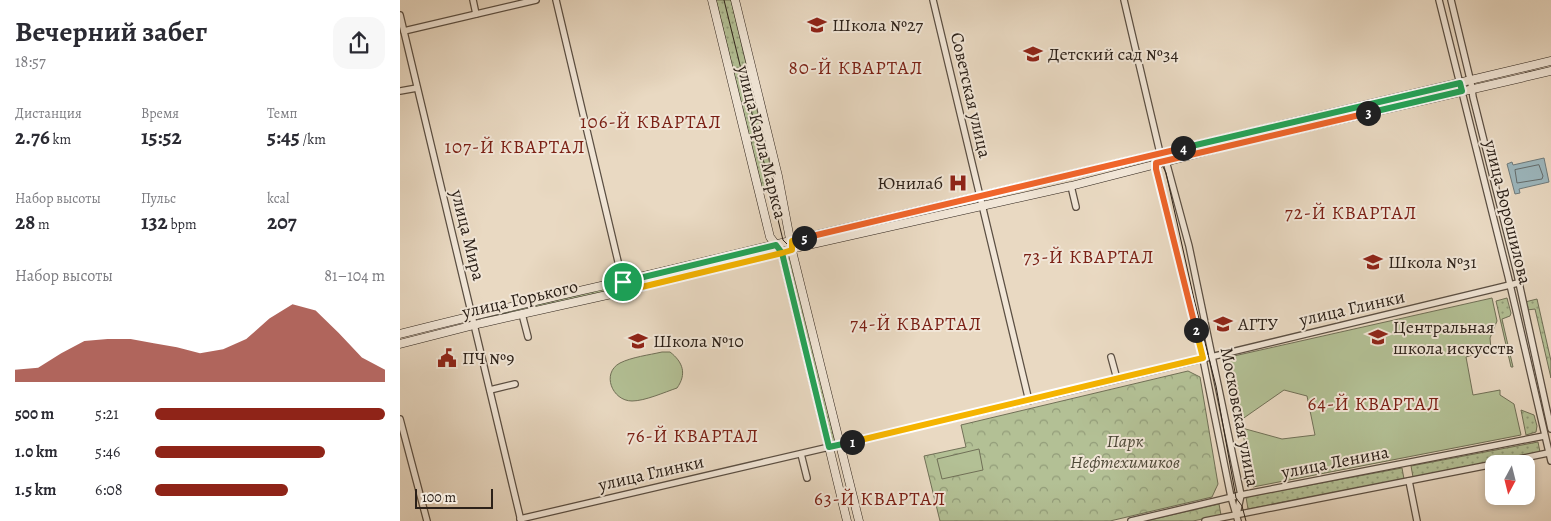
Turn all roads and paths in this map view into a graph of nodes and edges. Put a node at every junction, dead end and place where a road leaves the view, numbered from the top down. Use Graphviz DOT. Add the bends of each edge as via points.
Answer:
graph roads {
  1 [pos="473,0"];
  2 [pos="536,0"];
  3 [pos="556,0"];
  4 [pos="712,0"];
  5 [pos="735,0"];
  6 [pos="934,0"];
  7 [pos="1124,0"];
  8 [pos="1439,0"];
  9 [pos="1451,0"];
  10 [pos="476,14"];
  11 [pos="400,15"];
  12 [pos="404,31"];
  13 [pos="1551,61"];
  14 [pos="1551,71"];
  15 [pos="1471,85"];
  16 [pos="1461,87"];
  17 [pos="416,88"];
  18 [pos="400,91"];
  19 [pos="1160,153"];
  20 [pos="1166,160"];
  21 [pos="1156,163"];
  22 [pos="1070,186"];
  23 [pos="981,201"];
  24 [pos="1076,207"];
  25 [pos="792,241"];
  26 [pos="776,245"];
  27 [pos="792,250"];
  28 [pos="782,253"];
  29 [pos="727,256"];
  30 [pos="729,265"];
  31 [pos="623,282"];
  32 [pos="1518,283"];
  33 [pos="1510,285"];
  34 [pos="625,291"];
  35 [pos="522,314"];
  36 [pos="472,315"];
  37 [pos="474,325"];
  38 [pos="400,334"];
  39 [pos="528,337"];
  40 [pos="400,344"];
  41 [pos="1111,357"];
  42 [pos="1213,357"];
  43 [pos="1203,358"];
  44 [pos="1117,380"];
  45 [pos="515,384"];
  46 [pos="490,390"];
  47 [pos="1029,401"];
  48 [pos="400,420"];
  49 [pos="1551,429"];
  50 [pos="1544,436"];
  51 [pos="1551,442"];
  52 [pos="839,444"];
  53 [pos="829,447"];
  54 [pos="1548,453"];
  55 [pos="801,454"];
  56 [pos="1535,456"];
  57 [pos="1551,461"];
  58 [pos="1485,466"];
  59 [pos="807,478"];
  60 [pos="1409,480"];
  61 [pos="1241,495"];
  62 [pos="1231,497"];
  63 [pos="1237,514"];
  64 [pos="520,520"];
  65 [pos="427,521"];
  66 [pos="847,521"];
  67 [pos="858,521"];
  68 [pos="1131,521"];
  69 [pos="1204,521"];
  70 [pos="1238,521"];
  71 [pos="1417,521"];
  1 -- 10 [label="street"];
  2 -- 10 [label="street"];
  3 -- 31 [label="street"];
  4 -- 26 [label="main road, улица Карла Маркса" via="770,234"];
  5 -- 25 [label="main road, улица Карла Маркса"];
  6 -- 23 [label="street, Советская улица"];
  7 -- 19 [label="street, Московская улица"];
  8 -- 16 [label="street, улица Ворошилова"];
  9 -- 15 [label="street, улица Ворошилова"];
  10 -- 12 [label="street"];
  11 -- 12 [label="street, улица Мира"];
  12 -- 17 [label="street, улица Мира"];
  13 -- 15 [label="main road, улица Горького"];
  14 -- 15 [label="main road, улица Горького"];
  15 -- 16 [label="main road, улица Горького"];
  15 -- 32 [label="street, улица Ворошилова"];
  16 -- 19 [label="main road, улица Горького"];
  16 -- 20 [label="main road, улица Горького"];
  16 -- 33 [label="street, улица Ворошилова"];
  17 -- 18 [label="street"];
  17 -- 36 [label="street, улица Мира"];
  19 -- 20 [label="street, Московская улица"];
  19 -- 21 [label="street"];
  19 -- 23 [label="main road, улица Горького"];
  20 -- 21 [label="main road, улица Горького"];
  20 -- 42 [label="street, Московская улица"];
  21 -- 22 [label="main road, улица Горького"];
  21 -- 43 [label="street, Московская улица"];
  22 -- 23 [label="main road, улица Горького"];
  22 -- 24 [label="street"];
  23 -- 25 [label="main road, улица Горького"];
  23 -- 27 [label="main road, улица Горького"];
  23 -- 47 [label="street, Советская улица"];
  25 -- 26 [label="main road, улица Горького"];
  25 -- 27 [label="main road, улица Карла Маркса"];
  26 -- 28 [label="main road, улица Карла Маркса"];
  26 -- 29 [label="main road, улица Горького"];
  27 -- 28 [label="main road, улица Горького"];
  27 -- 52 [label="main road, улица Карла Маркса"];
  28 -- 30 [label="main road, улица Горького"];
  28 -- 53 [label="main road, улица Карла Маркса"];
  29 -- 30 [label="main road"];
  29 -- 31 [label="main road, улица Горького"];
  30 -- 34 [label="main road, улица Горького"];
  31 -- 34 [label="street"];
  31 -- 36 [label="main road, улица Горького"];
  32 -- 33 [label="street, улица Глинки"];
  32 -- 49 [label="street, улица Ворошилова"];
  33 -- 42 [label="street, улица Глинки"];
  33 -- 50 [label="street, улица Ворошилова"];
  34 -- 35 [label="main road, улица Горького"];
  35 -- 37 [label="main road, улица Горького"];
  35 -- 39 [label="street"];
  36 -- 37 [label="street, улица Мира"];
  36 -- 38 [label="main road, улица Горького"];
  37 -- 40 [label="main road, улица Горького"];
  37 -- 46 [label="street, улица Мира"];
  41 -- 44 [label="street"];
  42 -- 43 [label="street, улица Глинки"];
  42 -- 61 [label="street, Московская улица"];
  43 -- 44 [label="street, улица Глинки"];
  43 -- 62 [label="street, Московская улица"];
  44 -- 47 [label="street, улица Глинки"];
  45 -- 46 [label="street"];
  46 -- 64 [label="street, улица Мира"];
  47 -- 52 [label="street, улица Глинки"];
  48 -- 65 [label="street"];
  50 -- 54 [label="street, улица Ворошилова"];
  50 -- 61 [label="street, улица Ленина"];
  51 -- 54 [label="street"];
  52 -- 53 [label="street, улица Глинки"];
  52 -- 67 [label="main road, улица Карла Маркса"];
  53 -- 55 [label="street, улица Глинки"];
  53 -- 66 [label="main road, улица Карла Маркса"];
  54 -- 56 [label="street, улица Ленина"];
  54 -- 57 [label="street, улица Ворошилова"];
  55 -- 59 [label="street"];
  55 -- 64 [label="street, улица Глинки"];
  58 -- 60 [label="street, улица Ленина"];
  60 -- 63 [label="street, улица Ленина"];
  60 -- 71 [label="street"];
  61 -- 62 [label="street, улица Ленина"];
  61 -- 63 [label="street, Московская улица"];
  62 -- 63 [label="street, Московская улица"];
  62 -- 68 [label="street, улица Ленина"];
  63 -- 69 [label="street, улица Ленина"];
  63 -- 70 [label="street, Московская улица"];
}
